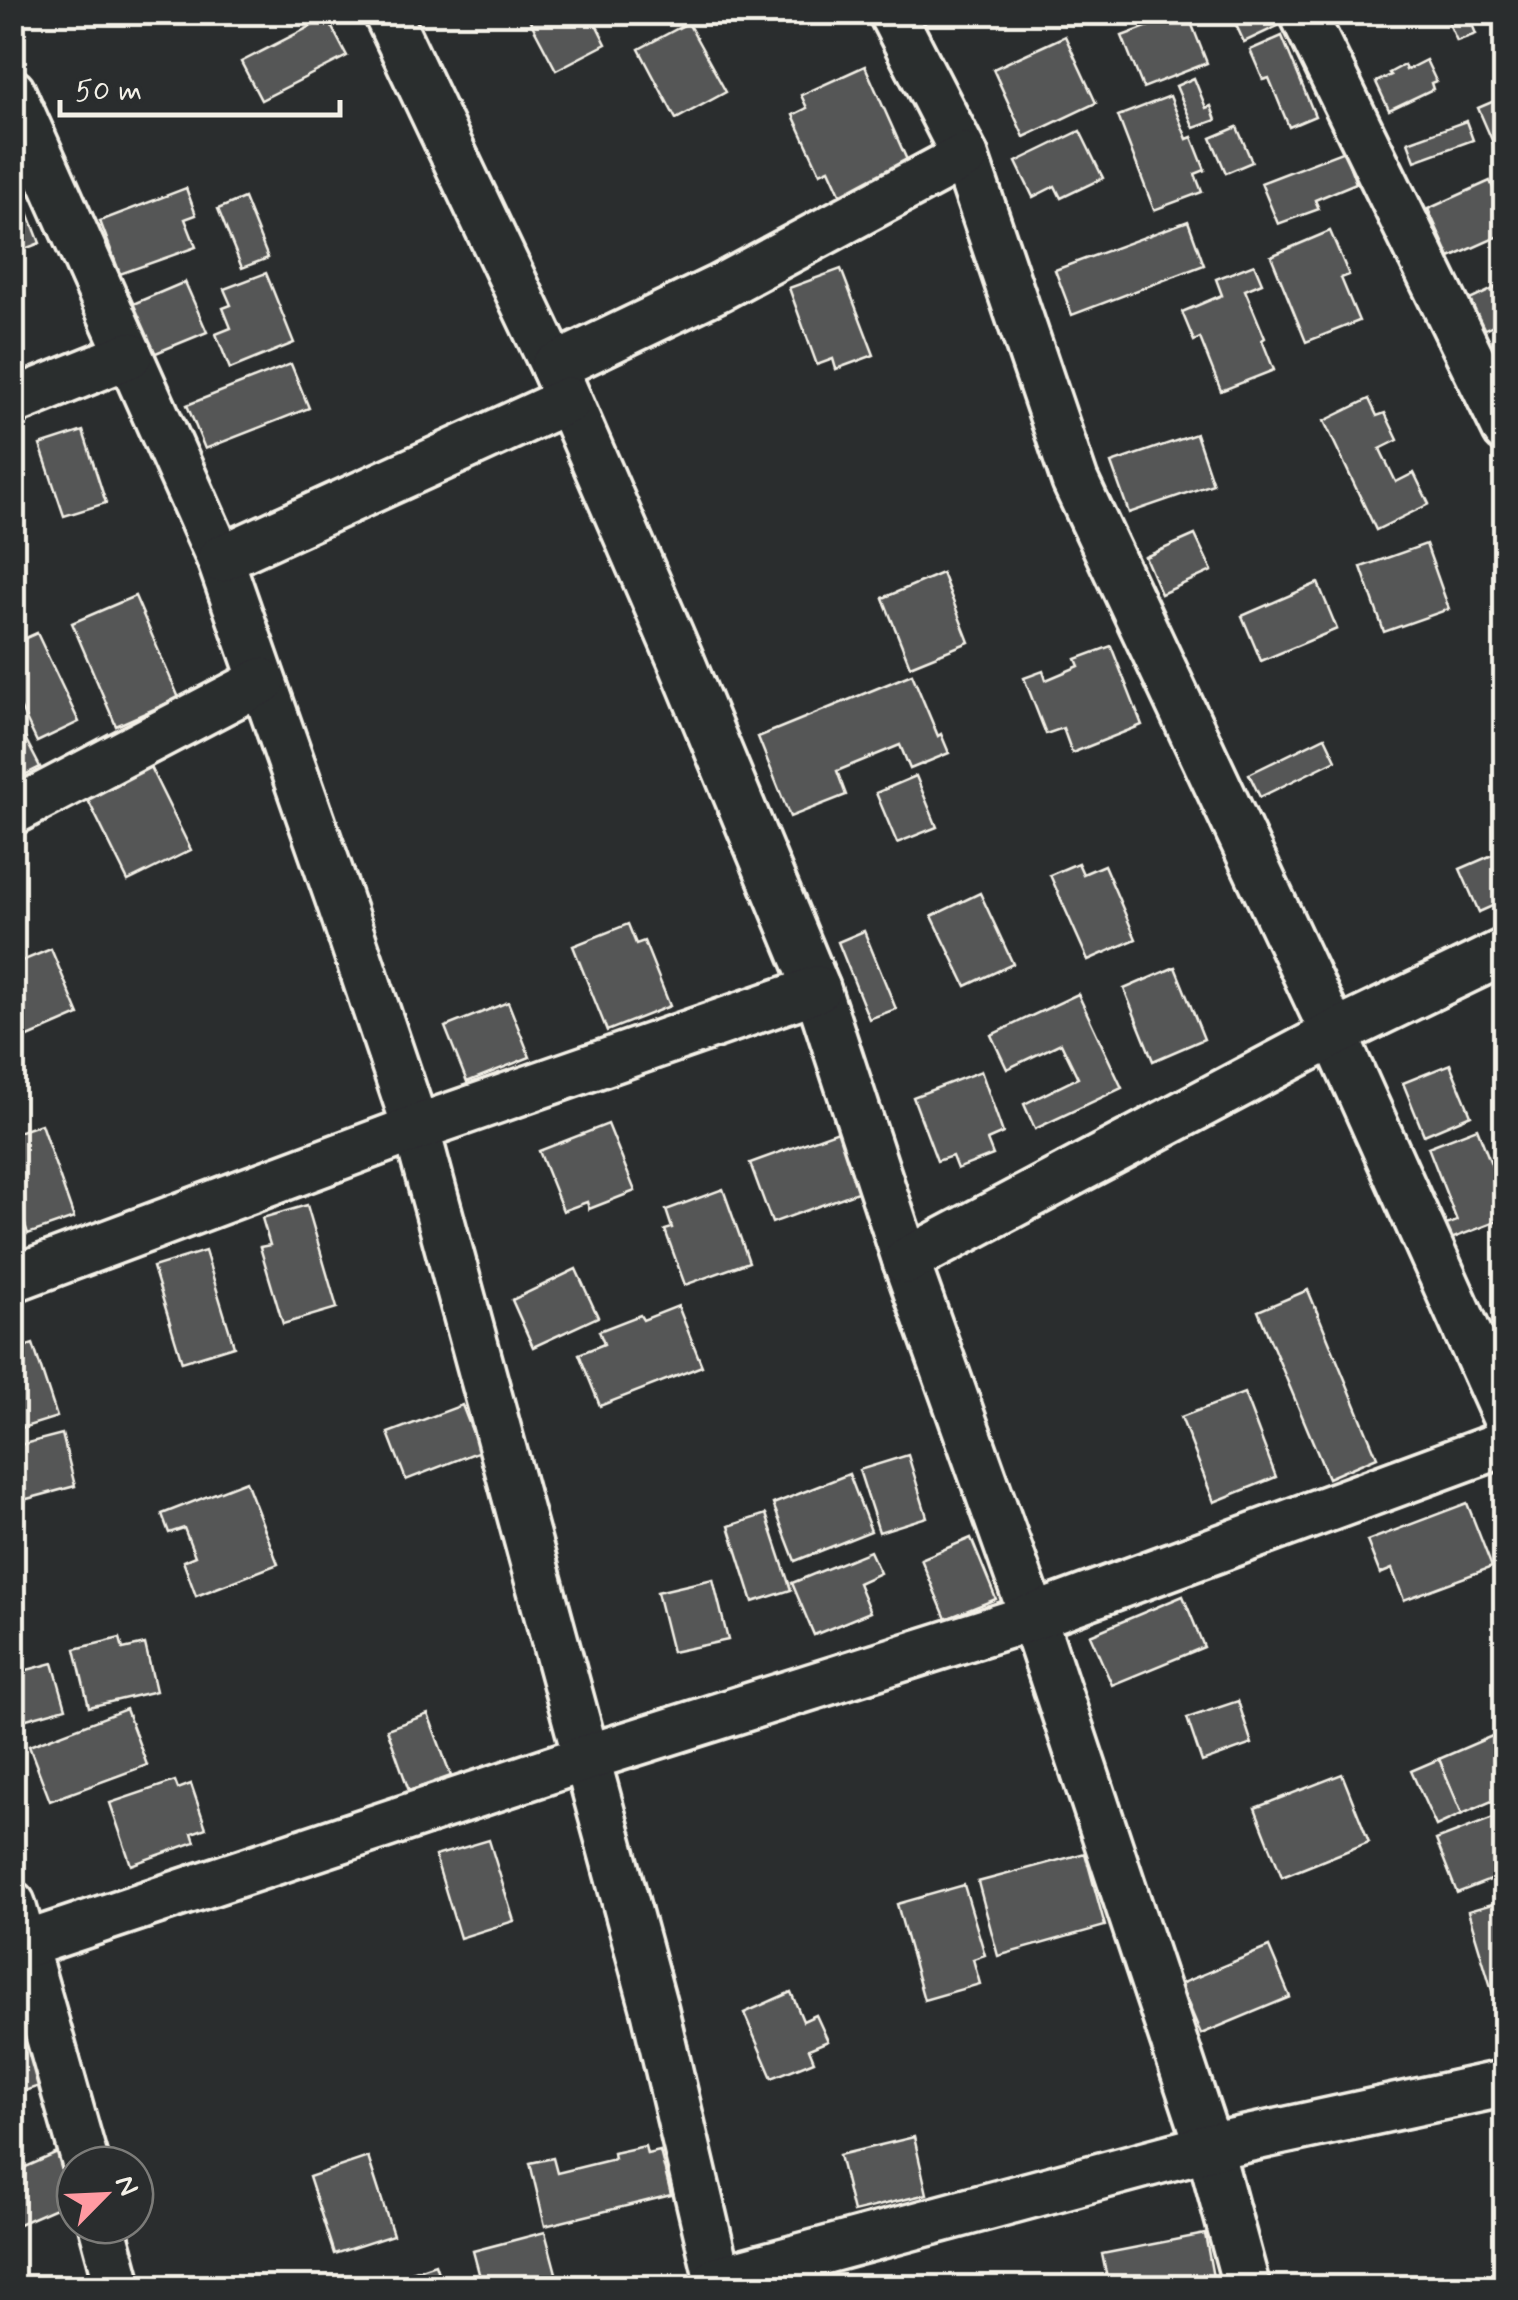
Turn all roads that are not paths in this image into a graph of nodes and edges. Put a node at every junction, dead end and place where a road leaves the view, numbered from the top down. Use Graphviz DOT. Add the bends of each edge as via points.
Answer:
graph roads {
  1 [pos="386,12"];
  2 [pos="891,12"];
  3 [pos="1302,12"];
  4 [pos="12,92"];
  5 [pos="964,156"];
  6 [pos="128,355"];
  7 [pos="561,383"];
  8 [pos="12,402"];
  9 [pos="1506,430"];
  10 [pos="220,559"];
  11 [pos="262,681"];
  12 [pos="12,812"];
  13 [pos="1506,951"];
  14 [pos="817,989"];
  15 [pos="1334,1034"];
  16 [pos="416,1128"];
  17 [pos="906,1261"];
  18 [pos="12,1278"];
  19 [pos="1506,1418"];
  20 [pos="1506,1442"];
  21 [pos="1034,1617"];
  22 [pos="586,1758"];
  23 [pos="17,1933"];
  24 [pos="1506,2083"];
  25 [pos="80,2145"];
  26 [pos="1209,2147"];
  27 [pos="108,2245"];
  28 [pos="719,2283"];
  29 [pos="120,2288"];
  30 [pos="1247,2288"];
  1 -- 7 [label="street"];
  2 -- 5 [label="street"];
  3 -- 9 [label="street"];
  4 -- 6 [label="street"];
  5 -- 7 [label="street" via="719,288"];
  5 -- 15 [label="street" via="1075,481"];
  6 -- 8 [label="street"];
  6 -- 10 [label="street"];
  7 -- 10 [label="street"];
  7 -- 14 [label="street"];
  10 -- 11 [label="street"];
  11 -- 12 [label="street"];
  11 -- 16 [label="street"];
  13 -- 15 [label="street"];
  14 -- 16 [label="street"];
  14 -- 17 [label="street"];
  15 -- 17 [label="street"];
  15 -- 19 [label="street"];
  16 -- 18 [label="street"];
  16 -- 22 [label="street"];
  17 -- 21 [label="street"];
  20 -- 21 [label="street"];
  21 -- 22 [label="street"];
  21 -- 26 [label="street"];
  22 -- 23 [label="street"];
  22 -- 28 [label="street"];
  23 -- 25 [label="street"];
  24 -- 26 [label="street"];
  26 -- 28 [label="street"];
  26 -- 30 [label="street"];
  27 -- 29 [label="street"];
}
